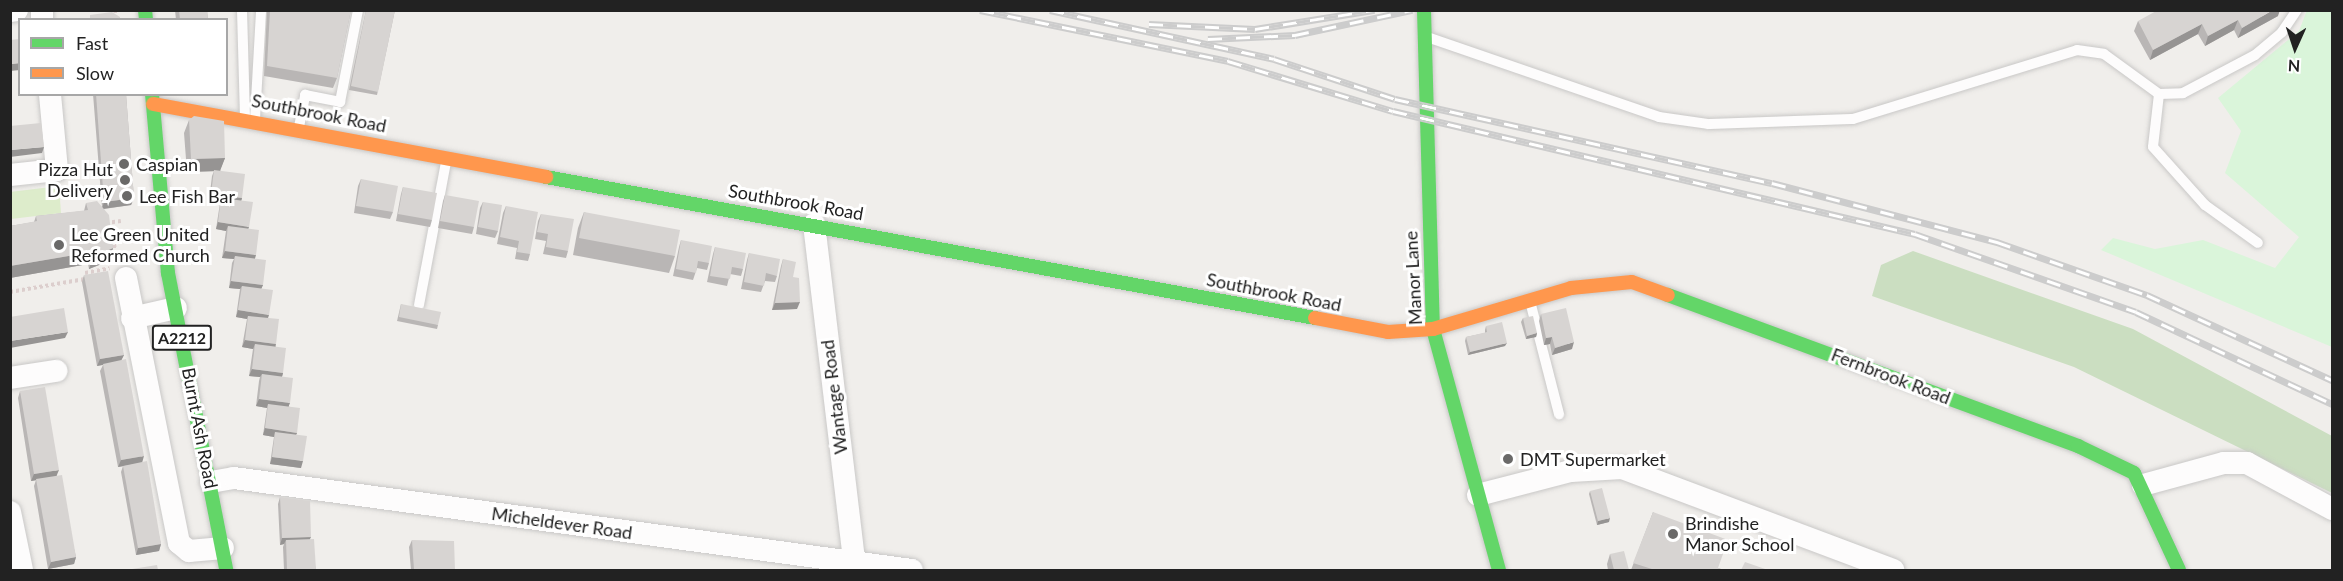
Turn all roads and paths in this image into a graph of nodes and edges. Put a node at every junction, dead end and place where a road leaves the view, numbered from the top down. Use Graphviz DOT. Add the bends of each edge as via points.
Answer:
graph roads {
  1 [pos="17,10"];
  2 [pos="242,10"];
  3 [pos="261,10"];
  4 [pos="358,10"];
  5 [pos="1424,10"];
  6 [pos="2297,10"];
  7 [pos="10,11"];
  8 [pos="1424,36"];
  9 [pos="2159,94"];
  10 [pos="50,96"];
  11 [pos="153,99"];
  12 [pos="250,118"];
  13 [pos="299,127"];
  14 [pos="447,156"];
  15 [pos="10,175"];
  16 [pos="107,214"];
  17 [pos="121,221"];
  18 [pos="110,223"];
  19 [pos="101,224"];
  20 [pos="814,224"];
  21 [pos="2258,243"];
  22 [pos="108,257"];
  23 [pos="118,271"];
  24 [pos="10,292"];
  25 [pos="1530,300"];
  26 [pos="419,305"];
  27 [pos="176,308"];
  28 [pos="132,318"];
  29 [pos="1433,328"];
  30 [pos="57,371"];
  31 [pos="10,378"];
  32 [pos="1559,414"];
  33 [pos="211,482"];
  34 [pos="2143,485"];
  35 [pos="1478,495"];
  36 [pos="2332,508"];
  37 [pos="10,512"];
  38 [pos="223,548"];
  39 [pos="854,566"];
  40 [pos="22,570"];
  41 [pos="226,570"];
  42 [pos="912,570"];
  43 [pos="1499,570"];
  44 [pos="1894,570"];
  45 [pos="2179,570"];
  1 -- 7 [label="street"];
  2 -- 12 [label="lane"];
  3 -- 12 [label="lane"];
  4 -- 13 [label="lane" via="340,102 305,95"];
  5 -- 8 [label="street, Manor Lane"];
  6 -- 9 [label="lane" via="2282,32 2255,55 2194,89"];
  8 -- 9 [label="lane" via="1659,117 1708,124 1853,118 2077,50 2104,54"];
  8 -- 29 [label="street, Manor Lane"];
  9 -- 21 [label="lane" via="2153,147 2205,205"];
  10 -- 15 [label="street" via="57,170"];
  11 -- 12 [label="street, Southbrook Road"];
  11 -- 27 [label="street, Burnt Ash Road / A2212" via="168,273"];
  12 -- 13 [label="street, Southbrook Road"];
  13 -- 14 [label="street, Southbrook Road"];
  14 -- 20 [label="street, Southbrook Road"];
  14 -- 26 [label="lane"];
  16 -- 18 [label="path"];
  17 -- 18 [label="path"];
  18 -- 19 [label="path"];
  18 -- 23 [label="path"];
  20 -- 29 [label="street, Southbrook Road" via="1388,333"];
  20 -- 39 [label="street, Wantage Road"];
  22 -- 23 [label="path"];
  23 -- 24 [label="path"];
  23 -- 28 [label="street"];
  25 -- 29 [label="street, Fernbrook Road"];
  25 -- 32 [label="lane"];
  25 -- 34 [label="street, Fernbrook Road" via="1598,283 1632,282 1669,292 2078,446 2134,473"];
  27 -- 28 [label="street"];
  27 -- 33 [label="street, Burnt Ash Road / A2212"];
  28 -- 38 [label="street" via="179,543 189,551"];
  29 -- 35 [label="street, Manor Lane"];
  30 -- 31 [label="street"];
  33 -- 38 [label="street, Burnt Ash Road / A2212"];
  33 -- 39 [label="street, Micheldever Road" via="234,478"];
  34 -- 36 [label="street" via="2224,463 2247,463"];
  34 -- 45 [label="street" via="2151,515"];
  35 -- 43 [label="street, Manor Lane"];
  35 -- 44 [label="street" via="1571,471 1622,468"];
  37 -- 40 [label="street"];
  38 -- 41 [label="street, Burnt Ash Road / A2212"];
  39 -- 42 [label="street, Micheldever Road"];
}
